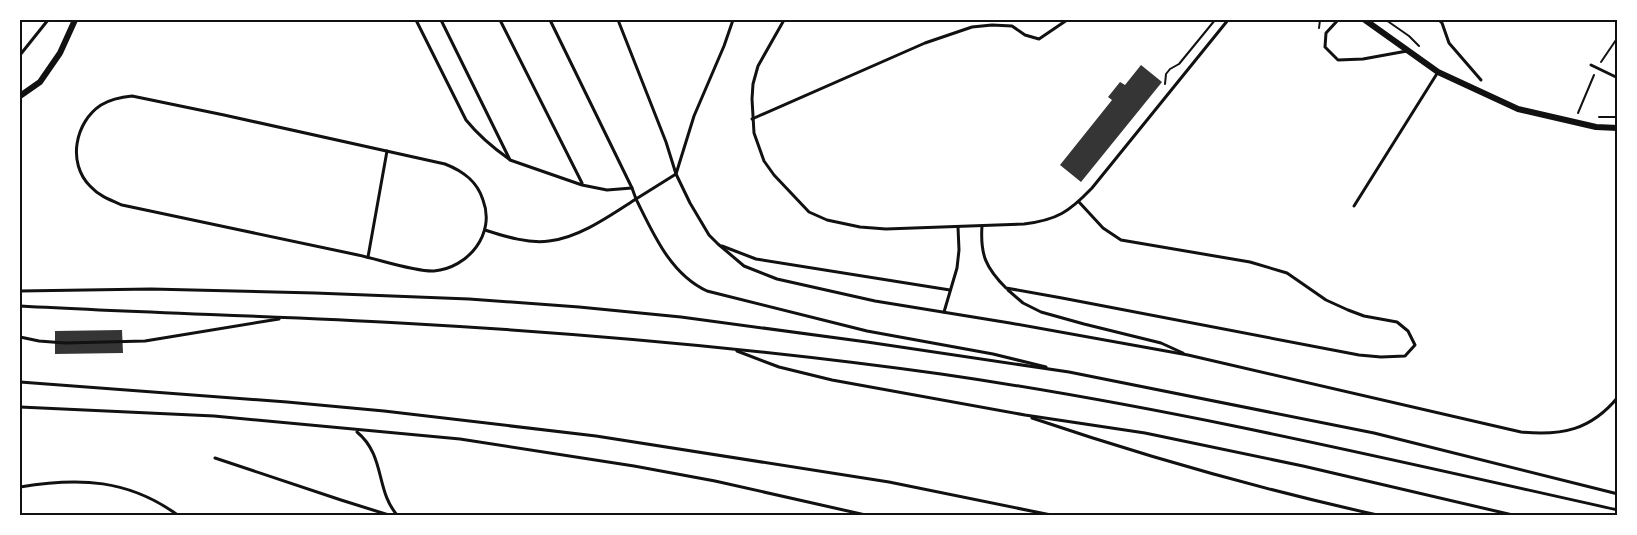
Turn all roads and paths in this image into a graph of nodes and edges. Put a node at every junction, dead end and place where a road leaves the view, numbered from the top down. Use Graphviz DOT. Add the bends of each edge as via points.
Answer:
graph roads {
  1 [pos="48,20"];
  2 [pos="75,20"];
  3 [pos="416,20"];
  4 [pos="441,20"];
  5 [pos="500,20"];
  6 [pos="550,20"];
  7 [pos="618,20"];
  8 [pos="733,20"];
  9 [pos="784,20"];
  10 [pos="1067,20"];
  11 [pos="1215,20"];
  12 [pos="1228,20"];
  13 [pos="1338,20"];
  14 [pos="1365,20"];
  15 [pos="1386,20"];
  16 [pos="1438,20"];
  17 [pos="1422,49"];
  18 [pos="1407,51"];
  19 [pos="20,55"];
  20 [pos="1591,65"];
  21 [pos="1438,72"];
  22 [pos="1617,78"];
  23 [pos="1481,80"];
  24 [pos="1165,84"];
  25 [pos="20,96"];
  26 [pos="752,119"];
  27 [pos="1617,128"];
  28 [pos="387,151"];
  29 [pos="510,160"];
  30 [pos="676,174"];
  31 [pos="582,185"];
  32 [pos="632,188"];
  33 [pos="636,199"];
  34 [pos="1079,202"];
  35 [pos="1354,206"];
  36 [pos="982,226"];
  37 [pos="958,227"];
  38 [pos="484,230"];
  39 [pos="718,244"];
  40 [pos="368,257"];
  41 [pos="1006,288"];
  42 [pos="950,290"];
  43 [pos="20,291"];
  44 [pos="20,306"];
  45 [pos="944,312"];
  46 [pos="287,318"];
  47 [pos="20,338"];
  48 [pos="733,349"];
  49 [pos="1188,355"];
  50 [pos="1069,372"];
  51 [pos="20,382"];
  52 [pos="1617,397"];
  53 [pos="20,407"];
  54 [pos="1025,415"];
  55 [pos="355,430"];
  56 [pos="215,458"];
  57 [pos="20,487"];
  58 [pos="1617,494"];
  59 [pos="1617,510"];
  60 [pos="179,516"];
  61 [pos="392,516"];
  62 [pos="398,516"];
  63 [pos="870,516"];
  64 [pos="1056,516"];
  65 [pos="1382,516"];
  66 [pos="1517,516"];
  1 -- 19 [label="lane"];
  2 -- 25 [label="street" via="60,54 40,82"];
  3 -- 29 [label="lane" via="466,120 483,140"];
  4 -- 29 [label="lane"];
  5 -- 31 [label="lane"];
  6 -- 32 [label="lane"];
  7 -- 30 [label="lane"];
  8 -- 30 [label="lane" via="694,116"];
  9 -- 26 [label="lane" via="758,66"];
  10 -- 26 [label="lane" via="1039,39 1012,26 972,27"];
  11 -- 24 [label="path" via="1166,74"];
  12 -- 34 [label="lane"];
  13 -- 18 [label="lane" via="1326,33 1325,47 1338,60"];
  14 -- 18 [label="street"];
  15 -- 17 [label="path"];
  16 -- 23 [label="lane" via="1449,43"];
  18 -- 21 [label="street"];
  20 -- 22 [label="lane"];
  21 -- 27 [label="street" via="1518,109 1596,128"];
  21 -- 35 [label="lane"];
  26 -- 37 [label="lane" via="764,161 809,212 860,227"];
  28 -- 38 [label="lane" via="446,164 470,177 484,201"];
  28 -- 40 [label="lane"];
  28 -- 40 [label="lane" via="132,96 99,106 78,136 77,163 89,186 122,205"];
  29 -- 31 [label="lane"];
  30 -- 33 [label="lane"];
  30 -- 39 [label="lane" via="709,235"];
  31 -- 32 [label="lane" via="607,190"];
  32 -- 33 [label="lane"];
  33 -- 38 [label="lane" via="592,226 549,242"];
  33 -- 50 [label="lane" via="669,258 691,282 706,291 867,331"];
  34 -- 36 [label="lane" via="1043,222"];
  34 -- 41 [label="lane" via="1102,228 1121,240 1250,262 1287,273 1348,310 1397,322 1408,331 1415,345 1405,356 1359,355"];
  36 -- 37 [label="lane"];
  36 -- 41 [label="lane" via="982,254"];
  37 -- 42 [label="lane" via="957,268"];
  38 -- 40 [label="lane" via="469,255 447,268 419,270"];
  39 -- 42 [label="lane" via="756,259"];
  39 -- 45 [label="lane" via="744,266 777,279"];
  41 -- 49 [label="lane" via="1041,312 1161,343"];
  42 -- 45 [label="lane"];
  43 -- 50 [label="lane" via="218,289 579,307 692,318"];
  44 -- 46 [label="lane"];
  45 -- 49 [label="lane"];
  46 -- 47 [label="lane" via="145,341 65,343"];
  46 -- 48 [label="lane" via="570,334"];
  48 -- 54 [label="lane" via="779,367 832,380"];
  48 -- 59 [label="lane" via="942,374 1074,396"];
  49 -- 52 [label="lane" via="1536,433 1571,431 1588,424"];
  50 -- 58 [label="lane" via="1374,433"];
  51 -- 64 [label="lane" via="384,411 596,436 889,482"];
  53 -- 55 [label="lane" via="214,416"];
  54 -- 65 [label="lane" via="1193,468"];
  54 -- 66 [label="lane" via="1157,435"];
  55 -- 62 [label="lane" via="376,456 387,498"];
  55 -- 63 [label="lane" via="460,439 634,466"];
  56 -- 61 [label="lane"];
  57 -- 60 [label="lane" via="59,482 111,485 150,497"];
}
